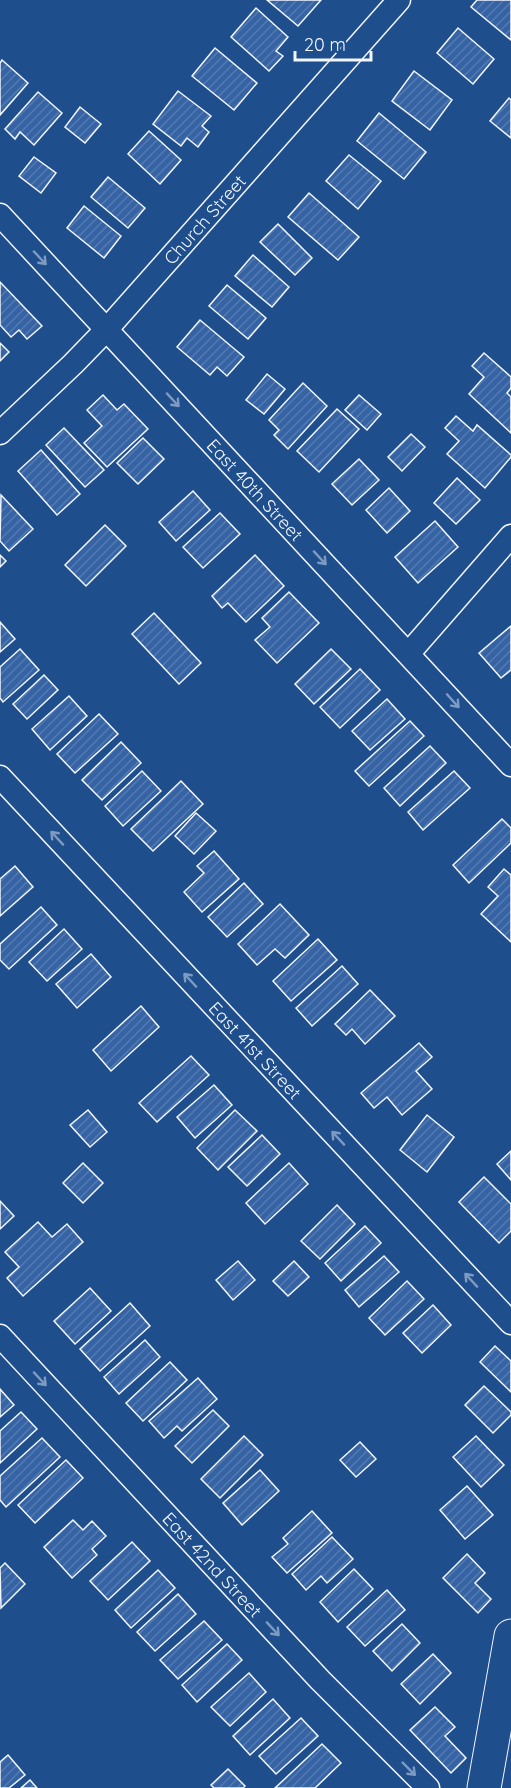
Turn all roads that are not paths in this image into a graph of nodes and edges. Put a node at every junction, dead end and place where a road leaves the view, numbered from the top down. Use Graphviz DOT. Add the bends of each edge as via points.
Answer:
graph roads {
  1 [pos="399,0"];
  2 [pos="0,215"];
  3 [pos="107,329"];
  4 [pos="0,433"];
  5 [pos="511,536"];
  6 [pos="409,653"];
  7 [pos="511,765"];
  8 [pos="0,777"];
  9 [pos="511,1323"];
  10 [pos="0,1336"];
  11 [pos="511,1636"];
  12 [pos="428,1788"];
  13 [pos="484,1788"];
  1 -- 3 [label="street, Church Street"];
  2 -- 3 [label="street, East 40th Street, one-way"];
  3 -- 4 [label="street, Church Street"];
  3 -- 6 [label="street, East 40th Street, one-way"];
  5 -- 6 [label="street"];
  6 -- 7 [label="street, East 40th Street, one-way"];
  9 -- 8 [label="street, East 41st Street, one-way"];
  10 -- 12 [label="street, East 42nd Street, one-way" via="320,1680"];
  11 -- 13 [label="main road"];
}
